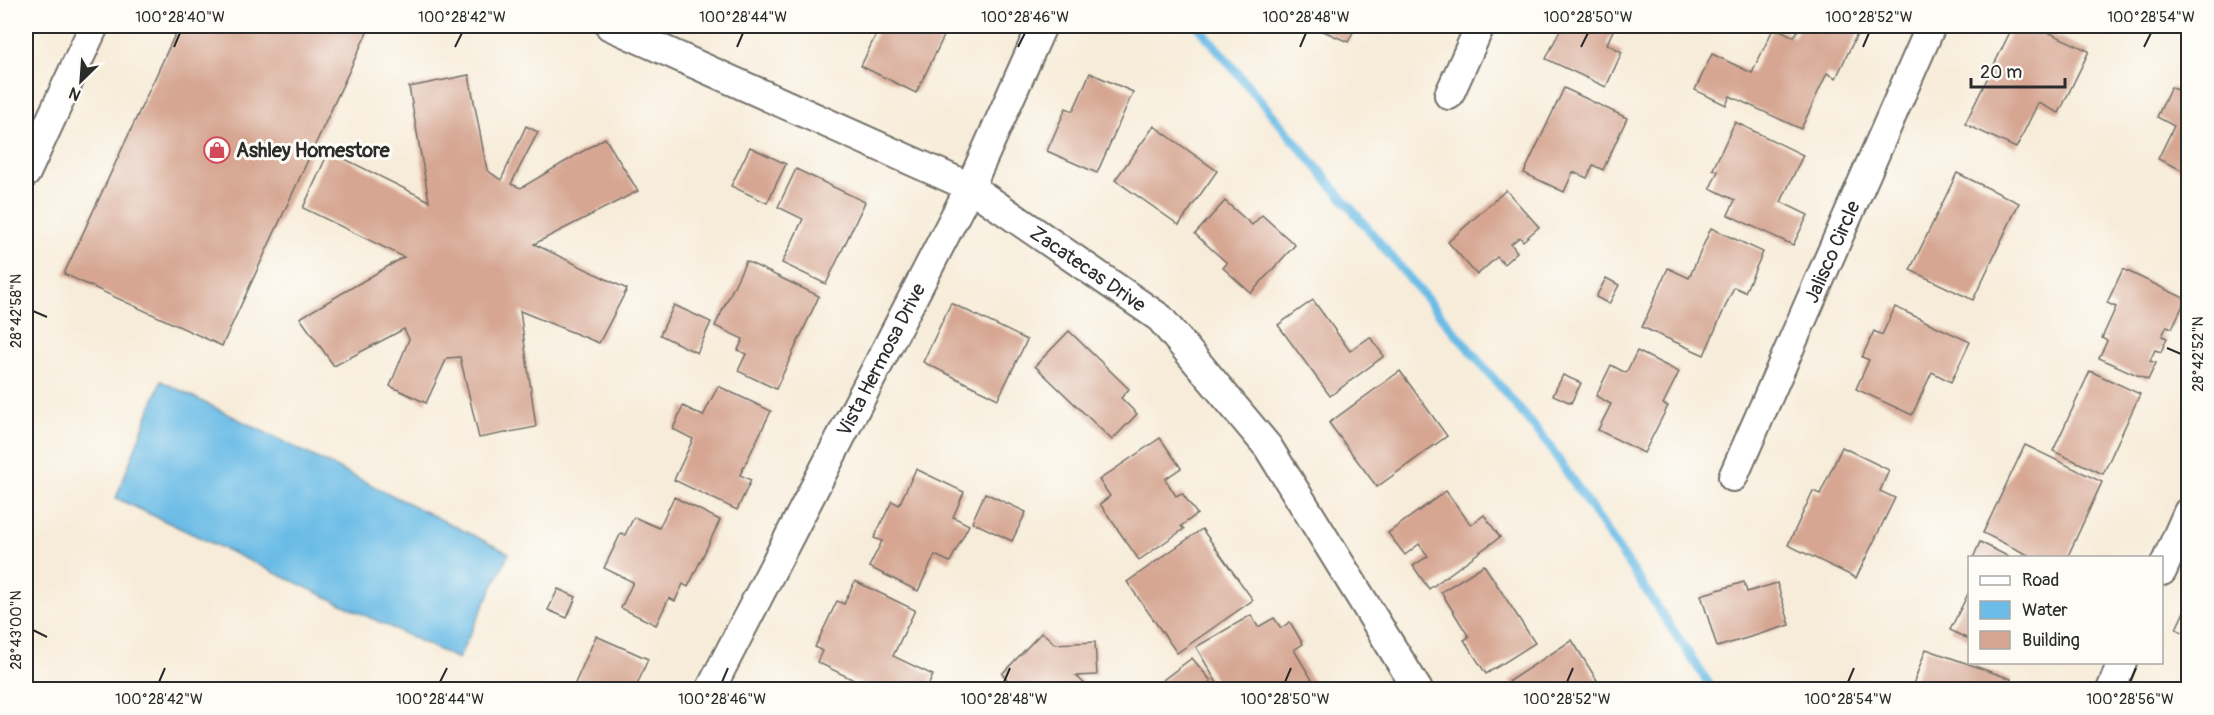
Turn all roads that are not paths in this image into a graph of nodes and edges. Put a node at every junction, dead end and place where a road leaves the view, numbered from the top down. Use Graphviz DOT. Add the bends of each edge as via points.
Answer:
graph roads {
  1 [pos="94,26"];
  2 [pos="610,26"];
  3 [pos="1042,26"];
  4 [pos="1480,26"];
  5 [pos="1931,26"];
  6 [pos="1449,95"];
  7 [pos="26,173"];
  8 [pos="970,187"];
  9 [pos="1733,477"];
  10 [pos="2188,512"];
  11 [pos="2163,569"];
  12 [pos="2122,664"];
  13 [pos="1409,686"];
  14 [pos="710,690"];
  15 [pos="2111,690"];
  1 -- 7 [label="street"];
  2 -- 8 [label="street, Zacatecas Drive"];
  3 -- 8 [label="street, Vista Hermosa Drive"];
  4 -- 6 [label="street"];
  5 -- 9 [label="street, Jalisco Circle"];
  8 -- 13 [label="street, Zacatecas Drive" via="1160,318 1268,447"];
  8 -- 14 [label="street, Vista Hermosa Drive"];
  10 -- 11 [label="street"];
  12 -- 15 [label="street"];
}
